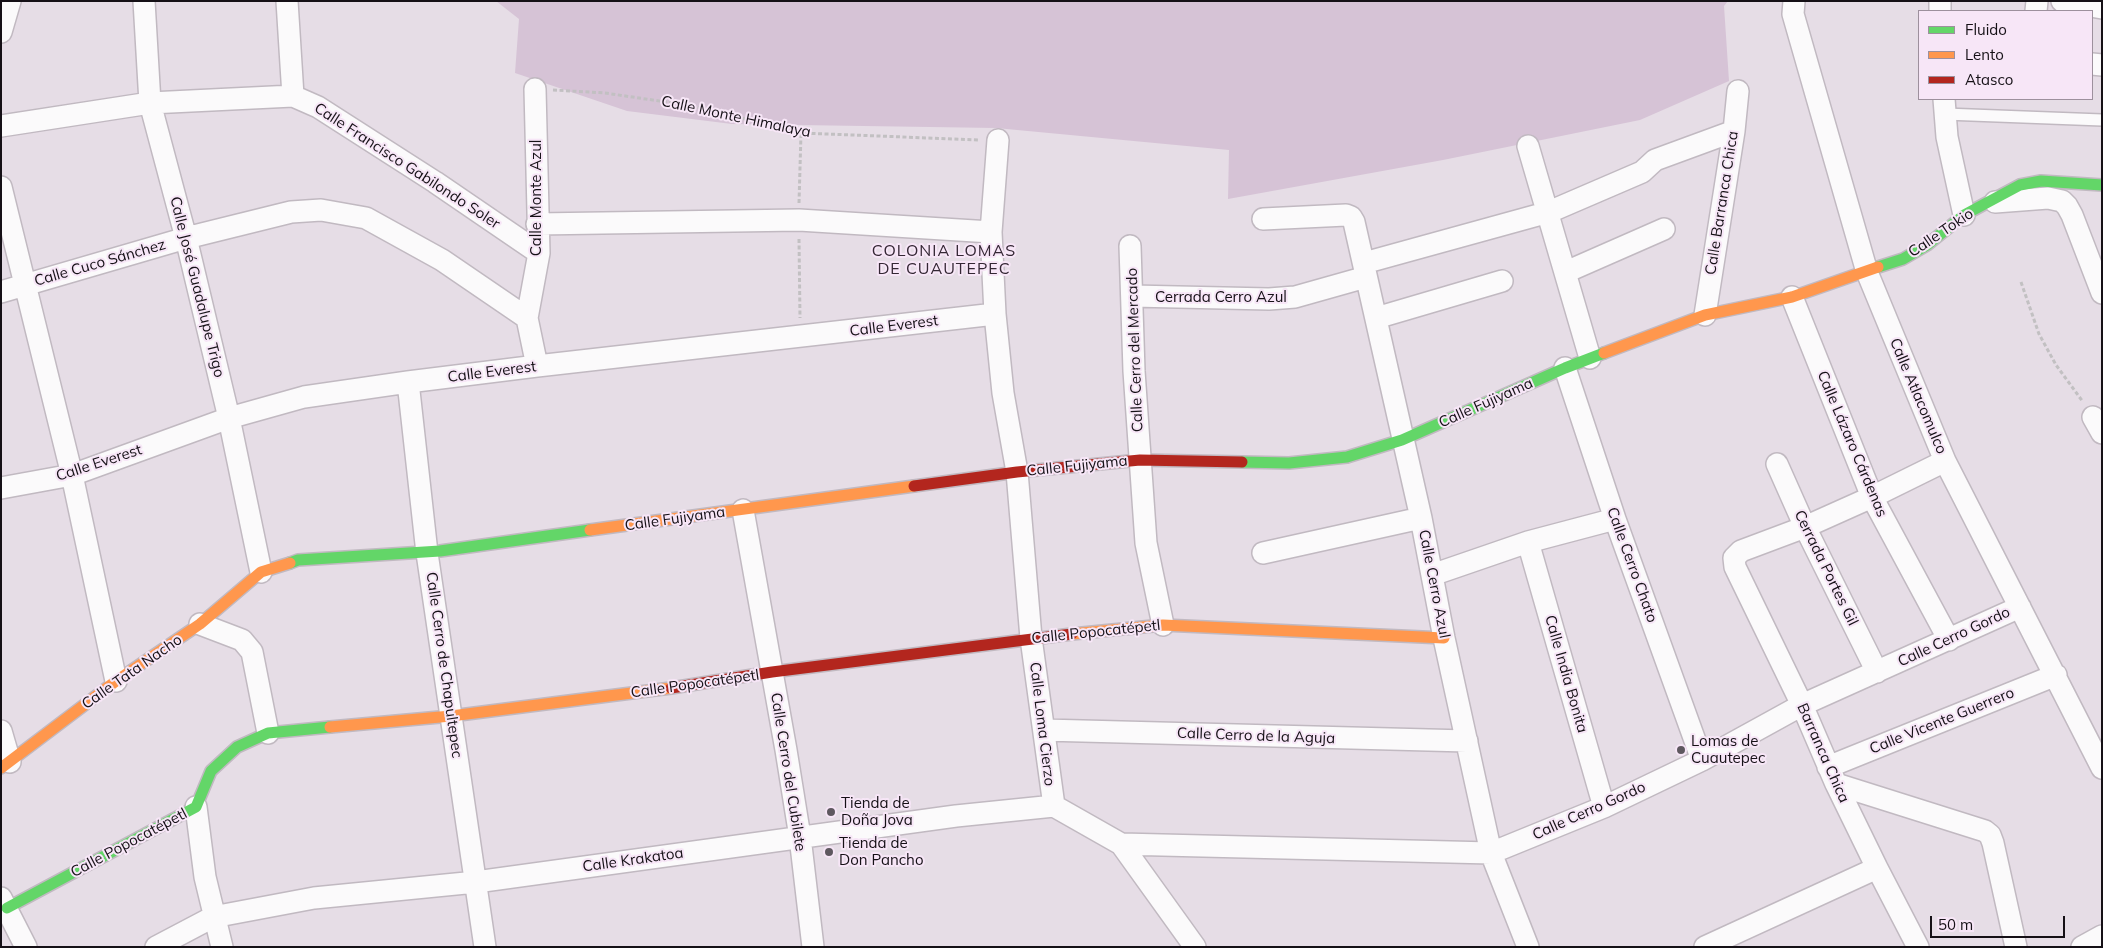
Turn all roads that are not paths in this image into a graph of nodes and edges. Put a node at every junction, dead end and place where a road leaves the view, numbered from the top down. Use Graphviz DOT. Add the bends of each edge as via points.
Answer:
graph roads {
  1 [pos="10,1"];
  2 [pos="144,1"];
  3 [pos="287,1"];
  4 [pos="1794,1"];
  5 [pos="2062,1"];
  6 [pos="2102,8"];
  7 [pos="1,32"];
  8 [pos="535,89"];
  9 [pos="1738,91"];
  10 [pos="293,96"];
  11 [pos="150,103"];
  12 [pos="1944,106"];
  13 [pos="2102,120"];
  14 [pos="1,126"];
  15 [pos="1734,131"];
  16 [pos="998,140"];
  17 [pos="1528,146"];
  18 [pos="2102,185"];
  19 [pos="1,187"];
  20 [pos="1990,202"];
  21 [pos="1549,212"];
  22 [pos="1964,215"];
  23 [pos="1263,220"];
  24 [pos="537,224"];
  25 [pos="1664,229"];
  26 [pos="991,232"];
  27 [pos="186,238"];
  28 [pos="1130,246"];
  29 [pos="539,253"];
  30 [pos="1365,270"];
  31 [pos="1566,272"];
  32 [pos="1867,272"];
  33 [pos="1502,281"];
  34 [pos="24,284"];
  35 [pos="1,292"];
  36 [pos="2102,293"];
  37 [pos="1132,296"];
  38 [pos="1792,297"];
  39 [pos="995,314"];
  40 [pos="1705,315"];
  41 [pos="526,318"];
  42 [pos="1376,318"];
  43 [pos="1590,358"];
  44 [pos="537,366"];
  45 [pos="1565,368"];
  46 [pos="408,382"];
  47 [pos="229,418"];
  48 [pos="1402,440"];
  49 [pos="1140,460"];
  50 [pos="1945,460"];
  51 [pos="1777,464"];
  52 [pos="1017,472"];
  53 [pos="72,475"];
  54 [pos="1,488"];
  55 [pos="1872,497"];
  56 [pos="743,510"];
  57 [pos="1421,518"];
  58 [pos="1615,519"];
  59 [pos="1805,527"];
  60 [pos="1528,542"];
  61 [pos="427,553"];
  62 [pos="1263,553"];
  63 [pos="261,572"];
  64 [pos="1432,575"];
  65 [pos="2020,607"];
  66 [pos="200,624"];
  67 [pos="1163,625"];
  68 [pos="1031,638"];
  69 [pos="1444,638"];
  70 [pos="1950,640"];
  71 [pos="772,672"];
  72 [pos="1877,672"];
  73 [pos="2056,675"];
  74 [pos="116,681"];
  75 [pos="1802,706"];
  76 [pos="451,716"];
  77 [pos="1044,730"];
  78 [pos="1,731"];
  79 [pos="268,733"];
  80 [pos="1467,741"];
  81 [pos="1702,760"];
  82 [pos="6,765"];
  83 [pos="2102,768"];
  84 [pos="1832,775"];
  85 [pos="1054,806"];
  86 [pos="196,807"];
  87 [pos="1604,807"];
  88 [pos="800,838"];
  89 [pos="1120,844"];
  90 [pos="1491,853"];
  91 [pos="1877,868"];
  92 [pos="476,882"];
  93 [pos="4,903"];
  94 [pos="213,917"];
  95 [pos="2102,936"];
  96 [pos="26,947"];
  97 [pos="156,947"];
  98 [pos="222,947"];
  99 [pos="485,947"];
  100 [pos="813,947"];
  101 [pos="1196,947"];
  102 [pos="1528,947"];
  103 [pos="1705,947"];
  104 [pos="1918,947"];
  105 [pos="2016,947"];
  106 [pos="2082,947"];
  1 -- 7 [label="street"];
  2 -- 11 [label="street, Calle José Guadalupe Trigo"];
  3 -- 10 [label="street"];
  4 -- 32 [label="street, Calle Atlacomulco" via="1793,14"];
  5 -- 6 [label="street"];
  8 -- 24 [label="street, Calle Monte Azul"];
  9 -- 15 [label="street, Calle Barranca Chica"];
  10 -- 11 [label="street, Calle Francisco Gabilondo Soler"];
  10 -- 29 [label="street, Calle Francisco Gabilondo Soler" via="318,107"];
  11 -- 14 [label="street, Calle Francisco Gabilondo Soler"];
  11 -- 27 [label="street, Calle José Guadalupe Trigo"];
  12 -- 13 [label="lane"];
  12 -- 22 [label="street"];
  15 -- 21 [label="street, Cerrada Cerro Azul" via="1655,160 1642,172"];
  15 -- 40 [label="street, Calle Barranca Chica"];
  16 -- 26 [label="street, Calle Loma Cierzo"];
  17 -- 21 [label="street"];
  18 -- 20 [label="street, Calle Tokio" via="2041,181 2020,185"];
  19 -- 34 [label="street"];
  20 -- 22 [label="street, Calle Tokio"];
  20 -- 36 [label="street" via="2048,198 2062,201 2072,215"];
  21 -- 30 [label="street, Cerrada Cerro Azul"];
  21 -- 31 [label="street"];
  22 -- 32 [label="street, Calle Tokio" via="1927,245 1903,259"];
  23 -- 30 [label="street, Calle Cerro Azul" via="1351,217"];
  24 -- 26 [label="street" via="799,220"];
  24 -- 29 [label="street, Calle Monte Azul"];
  25 -- 31 [label="street"];
  26 -- 39 [label="street, Calle Loma Cierzo"];
  27 -- 34 [label="street, Calle Cuco Sánchez"];
  27 -- 41 [label="street, Calle Cuco Sánchez" via="291,212 321,210 366,218 442,260"];
  27 -- 47 [label="street, Calle José Guadalupe Trigo"];
  28 -- 37 [label="street, Calle Cerro del Mercado"];
  29 -- 41 [label="street, Calle Monte Azul"];
  30 -- 37 [label="street, Cerrada Cerro Azul" via="1295,297"];
  30 -- 42 [label="street, Calle Cerro Azul"];
  31 -- 43 [label="street"];
  32 -- 38 [label="street, Calle Fujiyama"];
  32 -- 50 [label="street, Calle Atlacomulco"];
  33 -- 42 [label="street"];
  34 -- 35 [label="street, Calle Cuco Sánchez"];
  34 -- 53 [label="street"];
  37 -- 49 [label="street, Calle Cerro del Mercado"];
  38 -- 40 [label="street, Calle Fujiyama"];
  38 -- 55 [label="street, Calle Lázaro Cárdenas"];
  39 -- 44 [label="street, Calle Everest"];
  39 -- 52 [label="street, Calle Loma Cierzo"];
  40 -- 43 [label="street, Calle Fujiyama"];
  41 -- 44 [label="street, Calle Monte Azul"];
  42 -- 48 [label="street, Calle Cerro Azul"];
  43 -- 45 [label="street, Calle Fujiyama"];
  44 -- 46 [label="street, Calle Everest"];
  45 -- 48 [label="street, Calle Fujiyama"];
  45 -- 58 [label="street, Calle Cerro Chato"];
  46 -- 47 [label="street, Calle Everest" via="304,398"];
  46 -- 61 [label="street, Calle Cerro de Chapultepec"];
  47 -- 53 [label="street, Calle Everest"];
  47 -- 63 [label="street, Calle José Guadalupe Trigo"];
  48 -- 49 [label="street, Calle Fujiyama" via="1347,457 1289,463"];
  48 -- 57 [label="street, Calle Cerro Azul"];
  49 -- 52 [label="street, Calle Fujiyama"];
  49 -- 67 [label="street, Calle Cerro del Mercado" via="1146,543"];
  50 -- 55 [label="street"];
  50 -- 65 [label="street, Calle Atlacomulco"];
  51 -- 59 [label="street, Cerrada Portes Gil"];
  52 -- 56 [label="street, Calle Fujiyama"];
  52 -- 68 [label="street, Calle Loma Cierzo"];
  53 -- 54 [label="street, Calle Everest"];
  53 -- 74 [label="street"];
  55 -- 59 [label="street"];
  55 -- 70 [label="street, Calle Lázaro Cárdenas"];
  56 -- 61 [label="street, Calle Fujiyama"];
  56 -- 71 [label="street, Calle Cerro del Cubilete"];
  57 -- 62 [label="street"];
  57 -- 64 [label="street, Calle Cerro Azul"];
  58 -- 60 [label="street"];
  58 -- 81 [label="street, Calle Cerro Chato"];
  59 -- 72 [label="street, Cerrada Portes Gil"];
  59 -- 75 [label="street, Barranca Chica" via="1741,551 1734,558"];
  60 -- 64 [label="street"];
  60 -- 87 [label="street, Calle India Bonita"];
  61 -- 63 [label="street, Calle Fujiyama" via="298,560"];
  61 -- 76 [label="street, Calle Cerro de Chapultepec"];
  63 -- 66 [label="street, Calle Tata Nacho"];
  64 -- 69 [label="street, Calle Cerro Azul"];
  65 -- 70 [label="street, Calle Cerro Gordo"];
  65 -- 73 [label="street, Calle Atlacomulco"];
  66 -- 74 [label="street, Calle Tata Nacho"];
  66 -- 79 [label="street" via="242,640 252,652"];
  67 -- 68 [label="street, Calle Popocatépetl"];
  67 -- 69 [label="street, Calle Popocatépetl"];
  68 -- 71 [label="street, Calle Popocatépetl"];
  68 -- 77 [label="street, Calle Loma Cierzo"];
  69 -- 80 [label="street, Calle Cerro Azul"];
  70 -- 72 [label="street, Calle Cerro Gordo"];
  71 -- 76 [label="street, Calle Popocatépetl"];
  71 -- 88 [label="street, Calle Cerro del Cubilete"];
  72 -- 75 [label="street, Calle Cerro Gordo"];
  73 -- 83 [label="street, Calle Atlacomulco"];
  73 -- 84 [label="street, Calle Vicente Guerrero"];
  74 -- 82 [label="street, Calle Tata Nacho"];
  75 -- 81 [label="street, Calle Cerro Gordo"];
  75 -- 84 [label="street, Barranca Chica"];
  76 -- 79 [label="street, Calle Popocatépetl"];
  76 -- 92 [label="street, Calle Cerro de Chapultepec"];
  77 -- 80 [label="street, Calle Cerro de la Aguja"];
  77 -- 85 [label="street, Calle Loma Cierzo"];
  78 -- 82 [label="street"];
  79 -- 86 [label="street, Calle Popocatépetl" via="237,747 211,771"];
  80 -- 90 [label="street, Calle Cerro Azul"];
  81 -- 87 [label="street, Calle Cerro Gordo"];
  84 -- 91 [label="street, Barranca Chica"];
  84 -- 105 [label="street" via="1990,835"];
  85 -- 88 [label="street, Calle Krakatoa"];
  85 -- 89 [label="street, Calle Loma Cierzo"];
  86 -- 93 [label="street, Calle Popocatépetl"];
  86 -- 94 [label="street"];
  87 -- 90 [label="street, Calle Cerro Gordo"];
  88 -- 92 [label="street, Calle Krakatoa"];
  88 -- 100 [label="street, Calle Cerro del Cubilete"];
  89 -- 90 [label="street, Calle Cerro Gordo"];
  89 -- 101 [label="street, Calle Loma Cierzo"];
  90 -- 102 [label="street, Calle Cerro Azul"];
  91 -- 103 [label="street"];
  91 -- 104 [label="street, Barranca Chica"];
  92 -- 94 [label="street, Calle Krakatoa" via="314,898"];
  92 -- 99 [label="street, Calle Cerro de Chapultepec"];
  93 -- 96 [label="street"];
  94 -- 97 [label="street, Calle Krakatoa"];
  94 -- 98 [label="street"];
  95 -- 106 [label="street"];
}
